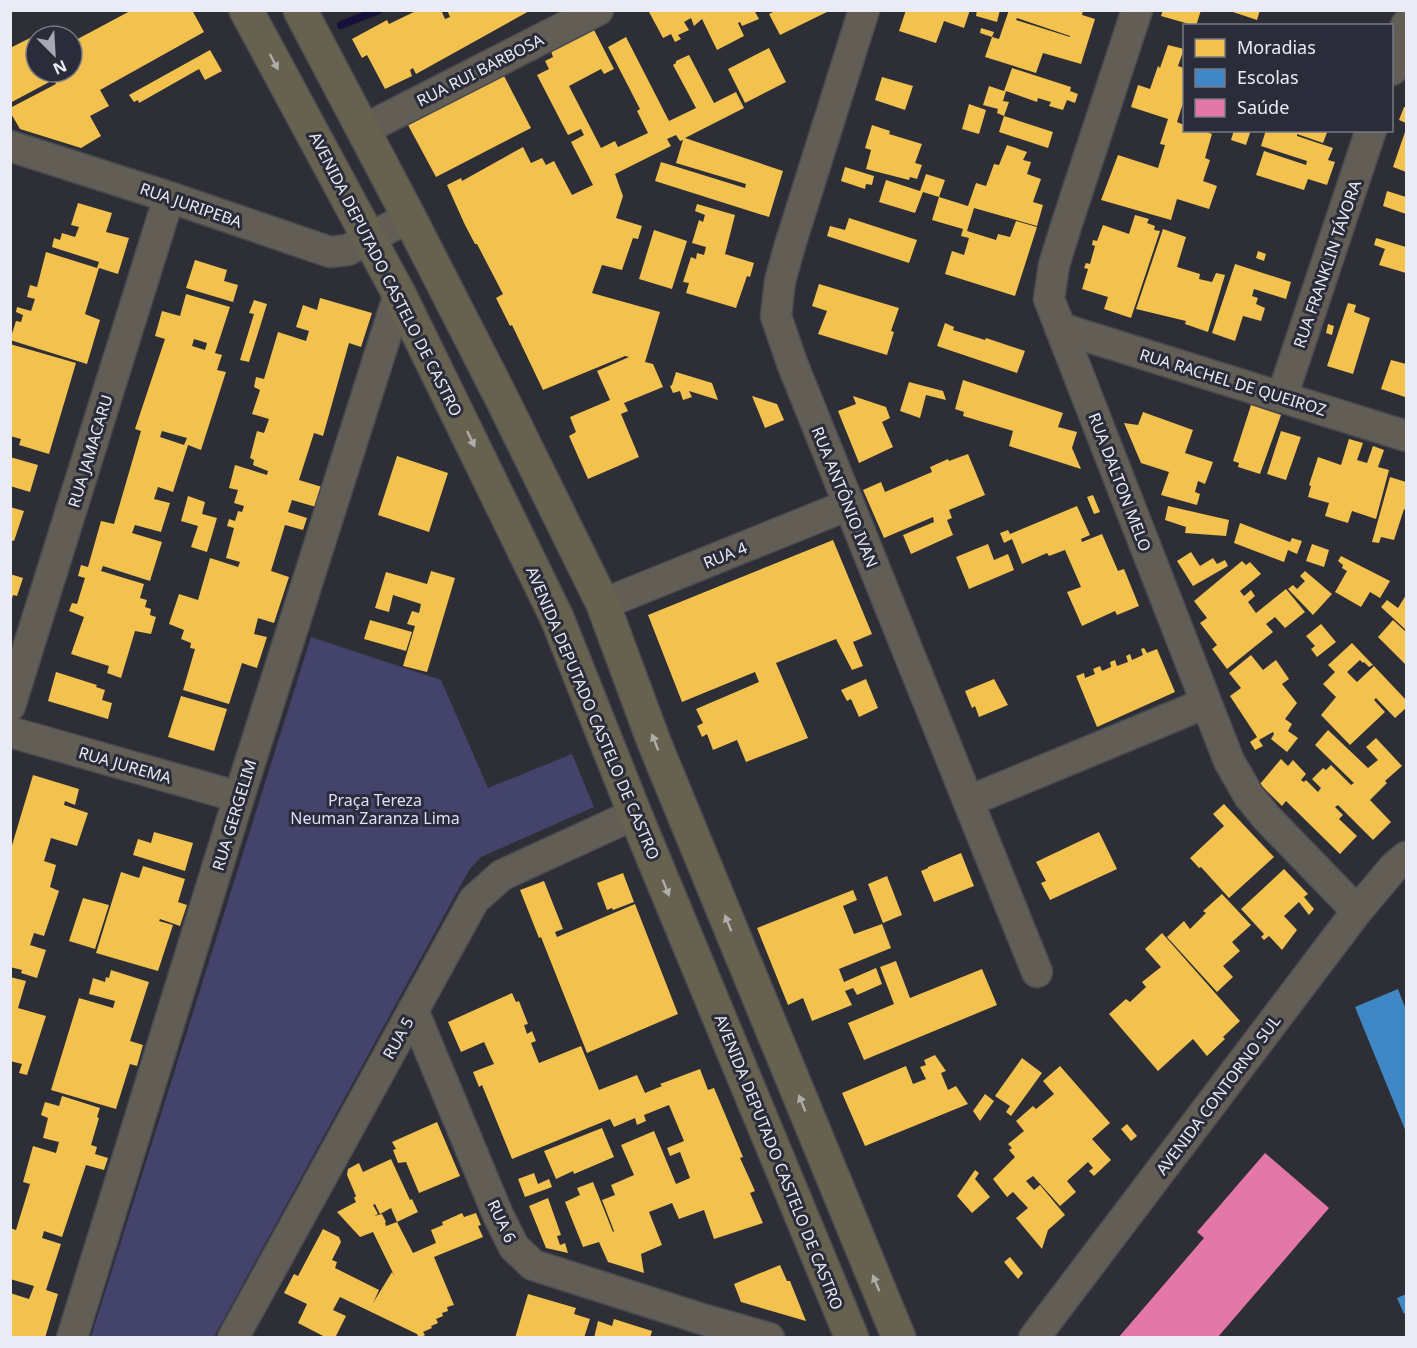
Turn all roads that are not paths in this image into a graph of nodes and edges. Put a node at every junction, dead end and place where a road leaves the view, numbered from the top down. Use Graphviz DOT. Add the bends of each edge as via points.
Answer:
graph roads {
  1 [pos="246,10"];
  2 [pos="300,10"];
  3 [pos="598,10"];
  4 [pos="864,10"];
  5 [pos="1137,10"];
  6 [pos="1407,25"];
  7 [pos="1393,67"];
  8 [pos="363,129"];
  9 [pos="1370,132"];
  10 [pos="10,146"];
  11 [pos="169,197"];
  12 [pos="409,217"];
  13 [pos="370,239"];
  14 [pos="399,294"];
  15 [pos="1060,328"];
  16 [pos="1282,397"];
  17 [pos="1407,436"];
  18 [pos="848,505"];
  19 [pos="603,604"];
  20 [pos="1206,703"];
  21 [pos="10,706"];
  22 [pos="10,732"];
  23 [pos="239,797"];
  24 [pos="969,801"];
  25 [pos="635,814"];
  26 [pos="1407,857"];
  27 [pos="1357,911"];
  28 [pos="1037,972"];
  29 [pos="413,1010"];
  30 [pos="72,1338"];
  31 [pos="233,1338"];
  32 [pos="769,1338"];
  33 [pos="852,1338"];
  34 [pos="898,1338"];
  35 [pos="1034,1338"];
  1 -- 13 [label="main road, AVENIDA DEPUTADO CASTELO DE CASTRO, one-way"];
  2 -- 8 [label="main road"];
  3 -- 8 [label="street, RUA RUI BARBOSA"];
  4 -- 18 [label="street, RUA ANTÔNIO IVAN" via="790,245 776,316"];
  5 -- 15 [label="street, RUA DALTON MELO" via="1054,265 1049,298"];
  6 -- 7 [label="street"];
  8 -- 12 [label="main road"];
  9 -- 16 [label="street, RUA FRANKLIN TÁVORA"];
  10 -- 11 [label="street, RUA JURIPEBA"];
  11 -- 13 [label="street, RUA JURIPEBA" via="330,252 348,250"];
  11 -- 21 [label="street, RUA JAMACARU"];
  12 -- 13 [label="street, RUA JURIPEBA"];
  12 -- 19 [label="main road"];
  13 -- 14 [label="main road, AVENIDA DEPUTADO CASTELO DE CASTRO"];
  14 -- 23 [label="street, RUA GERGELIM"];
  14 -- 25 [label="main road, AVENIDA DEPUTADO CASTELO DE CASTRO, one-way" via="557,618"];
  15 -- 16 [label="street, RUA RACHEL DE QUEIROZ"];
  15 -- 20 [label="street, RUA DALTON MELO"];
  16 -- 17 [label="street, RUA RACHEL DE QUEIROZ"];
  18 -- 19 [label="street, RUA 4"];
  18 -- 24 [label="street, RUA ANTÔNIO IVAN"];
  34 -- 19 [label="main road, one-way" via="654,742"];
  20 -- 24 [label="street"];
  20 -- 27 [label="street, RUA DALTON MELO" via="1229,760 1249,796"];
  22 -- 23 [label="street, RUA JUREMA"];
  23 -- 30 [label="street, RUA GERGELIM"];
  24 -- 28 [label="street, RUA ANTÔNIO IVAN"];
  25 -- 29 [label="street, RUA 5" via="502,875 474,900"];
  25 -- 33 [label="main road, AVENIDA DEPUTADO CASTELO DE CASTRO, one-way"];
  26 -- 27 [label="street, AVENIDA CONTORNO SUL"];
  27 -- 35 [label="street, AVENIDA CONTORNO SUL"];
  29 -- 31 [label="street, RUA 5"];
  29 -- 32 [label="street, RUA 6" via="498,1215 514,1247 533,1265"];
}
